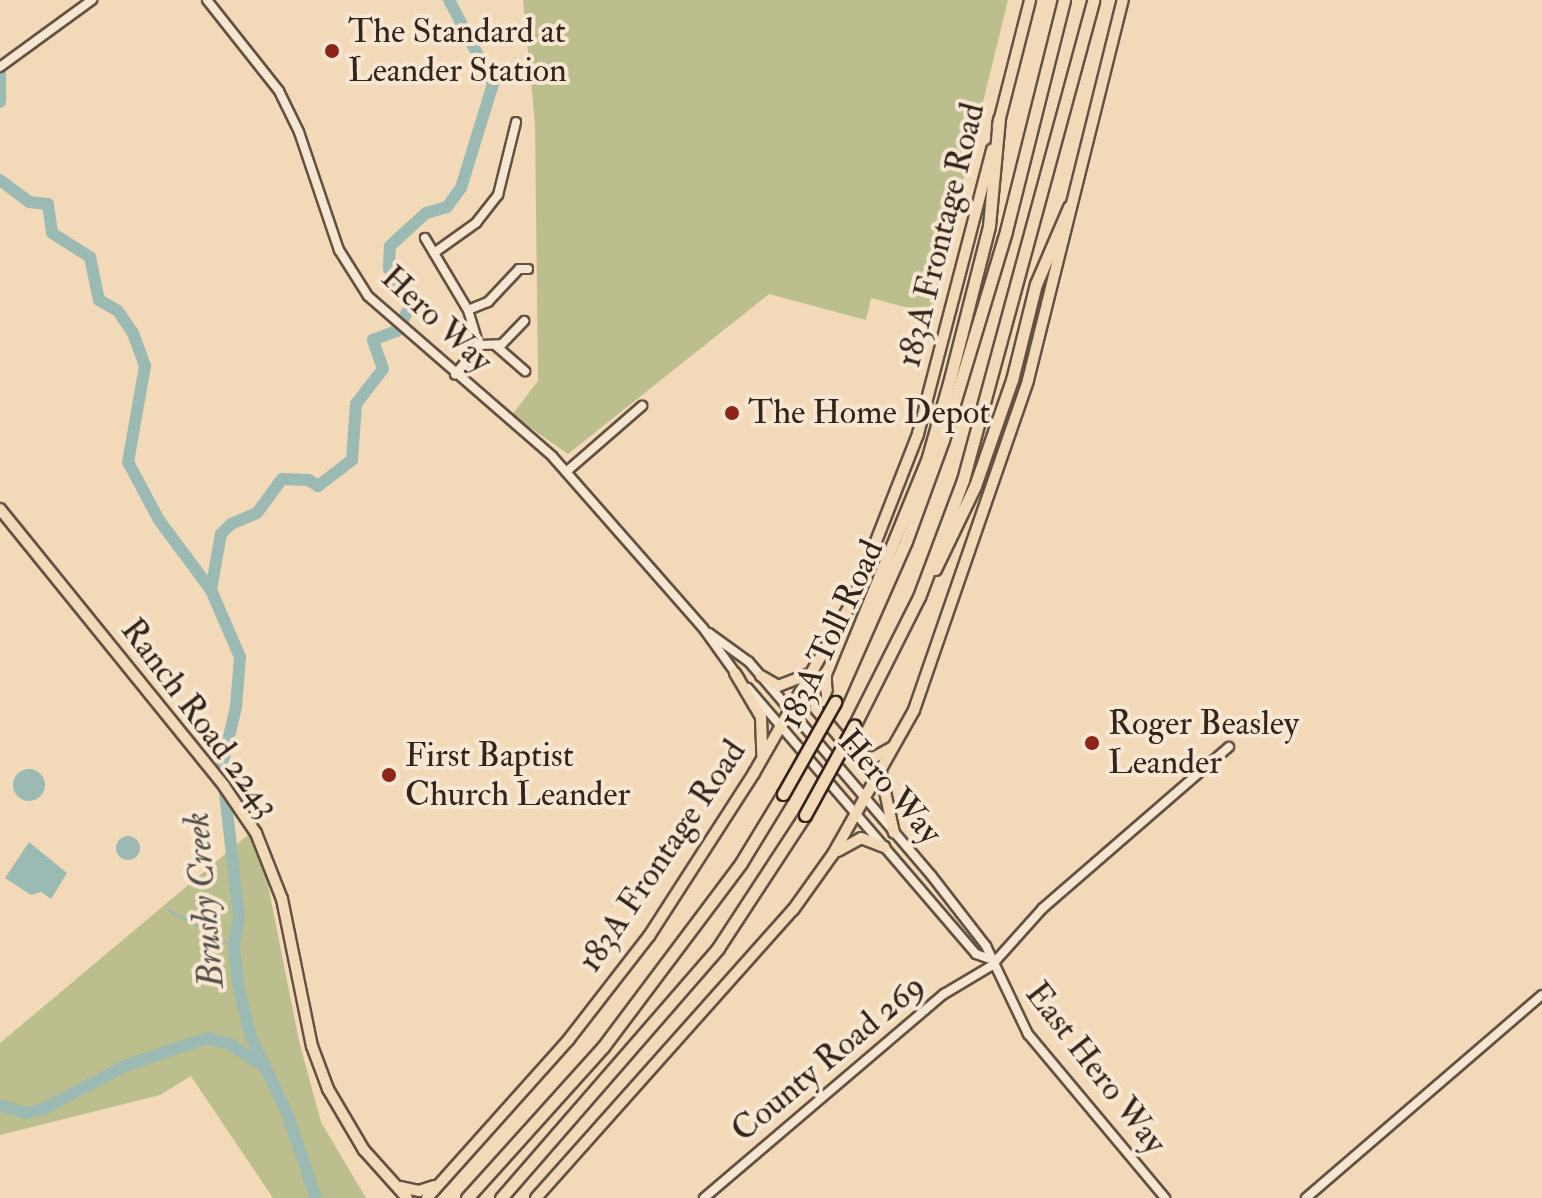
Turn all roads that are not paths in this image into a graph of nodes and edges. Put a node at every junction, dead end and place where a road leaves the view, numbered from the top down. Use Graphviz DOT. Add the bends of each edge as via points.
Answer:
graph roads {
  1 [pos="92,0"];
  2 [pos="207,0"];
  3 [pos="1030,0"];
  4 [pos="1064,0"];
  5 [pos="1093,0"];
  6 [pos="1123,0"];
  7 [pos="0,67"];
  8 [pos="999,119"];
  9 [pos="516,122"];
  10 [pos="1069,207"];
  11 [pos="425,238"];
  12 [pos="434,253"];
  13 [pos="528,269"];
  14 [pos="468,310"];
  15 [pos="524,321"];
  16 [pos="479,345"];
  17 [pos="495,345"];
  18 [pos="525,371"];
  19 [pos="455,375"];
  20 [pos="642,406"];
  21 [pos="566,472"];
  22 [pos="0,509"];
  23 [pos="919,597"];
  24 [pos="703,628"];
  25 [pos="735,673"];
  26 [pos="812,673"];
  27 [pos="761,676"];
  28 [pos="839,689"];
  29 [pos="790,711"];
  30 [pos="781,726"];
  31 [pos="894,746"];
  32 [pos="1229,747"];
  33 [pos="761,759"];
  34 [pos="881,771"];
  35 [pos="865,799"];
  36 [pos="856,814"];
  37 [pos="894,833"];
  38 [pos="884,847"];
  39 [pos="833,854"];
  40 [pos="989,962"];
  41 [pos="1542,995"];
  42 [pos="382,1171"];
  43 [pos="445,1177"];
  44 [pos="394,1185"];
  45 [pos="396,1198"];
  46 [pos="407,1198"];
  47 [pos="427,1198"];
  48 [pos="467,1198"];
  49 [pos="501,1198"];
  50 [pos="536,1198"];
  51 [pos="704,1198"];
  52 [pos="1165,1198"];
  53 [pos="1306,1198"];
  1 -- 7 [label="street"];
  2 -- 19 [label="street, Hero Way" via="279,91 299,132 339,250 368,296"];
  3 -- 8 [label="main road, 183A Frontage Road"];
  4 -- 28 [label="highway, 183A Toll Road" via="1006,231 943,440 906,541"];
  5 -- 23 [label="highway, 183A Toll Road" via="984,417"];
  6 -- 10 [label="main road"];
  8 -- 26 [label="main road, 183A Frontage Road" via="918,434 853,600"];
  8 -- 28 [label="highway" via="989,226 949,383 928,457 838,678"];
  9 -- 12 [label="street" via="498,195 476,223"];
  10 -- 23 [label="highway" via="1036,284 1012,380 975,486"];
  10 -- 31 [label="main road" via="1028,380 989,504 914,710"];
  11 -- 12 [label="street"];
  12 -- 14 [label="street"];
  13 -- 14 [label="street" via="519,269 488,302"];
  14 -- 16 [label="street"];
  15 -- 17 [label="street"];
  16 -- 17 [label="street"];
  16 -- 19 [label="street"];
  17 -- 18 [label="street"];
  19 -- 21 [label="street, Hero Way"];
  20 -- 21 [label="street"];
  21 -- 24 [label="street, Hero Way"];
  22 -- 42 [label="main road, Ranch Road 2243" via="213,772 266,854 282,899 319,1068 344,1121"];
  23 -- 49 [label="highway, 183A Toll Road, bridge" via="805,815 718,948"];
  24 -- 25 [label="street, Hero Way"];
  24 -- 27 [label="street, Hero Way"];
  25 -- 30 [label="street, Hero Way"];
  25 -- 33 [label="main road" via="761,717"];
  26 -- 27 [label="main road" via="778,686"];
  26 -- 29 [label="main road, 183A Frontage Road"];
  26 -- 31 [label="main road" via="816,709 853,753 873,758"];
  27 -- 29 [label="street, Hero Way"];
  28 -- 48 [label="highway, 183A Toll Road, bridge" via="783,794 678,951 603,1047"];
  29 -- 30 [label="main road, 183A Frontage Road"];
  29 -- 35 [label="street, Hero Way"];
  30 -- 33 [label="main road, 183A Frontage Road"];
  30 -- 36 [label="street, Hero Way"];
  31 -- 34 [label="main road"];
  32 -- 40 [label="street, County Road 269" via="1043,908"];
  33 -- 43 [label="main road, 183A Frontage Road" via="649,936 569,1039"];
  34 -- 35 [label="main road"];
  34 -- 37 [label="main road"];
  35 -- 36 [label="main road"];
  35 -- 37 [label="street, Hero Way"];
  36 -- 38 [label="street, Hero Way"];
  36 -- 39 [label="main road"];
  37 -- 40 [label="street, Hero Way" via="967,921"];
  38 -- 39 [label="main road" via="861,838"];
  38 -- 40 [label="street, Hero Way" via="976,954"];
  39 -- 50 [label="main road" via="748,964"];
  40 -- 51 [label="street, County Road 269" via="944,994"];
  40 -- 52 [label="street, East Hero Way" via="1028,1034"];
  41 -- 53 [label="street"];
  42 -- 44 [label="main road, Ranch Road 2243"];
  42 -- 45 [label="main road"];
  43 -- 44 [label="main road" via="419,1191"];
  43 -- 47 [label="main road, 183A Frontage Road"];
  44 -- 46 [label="main road, Ranch Road 2243"];
}
